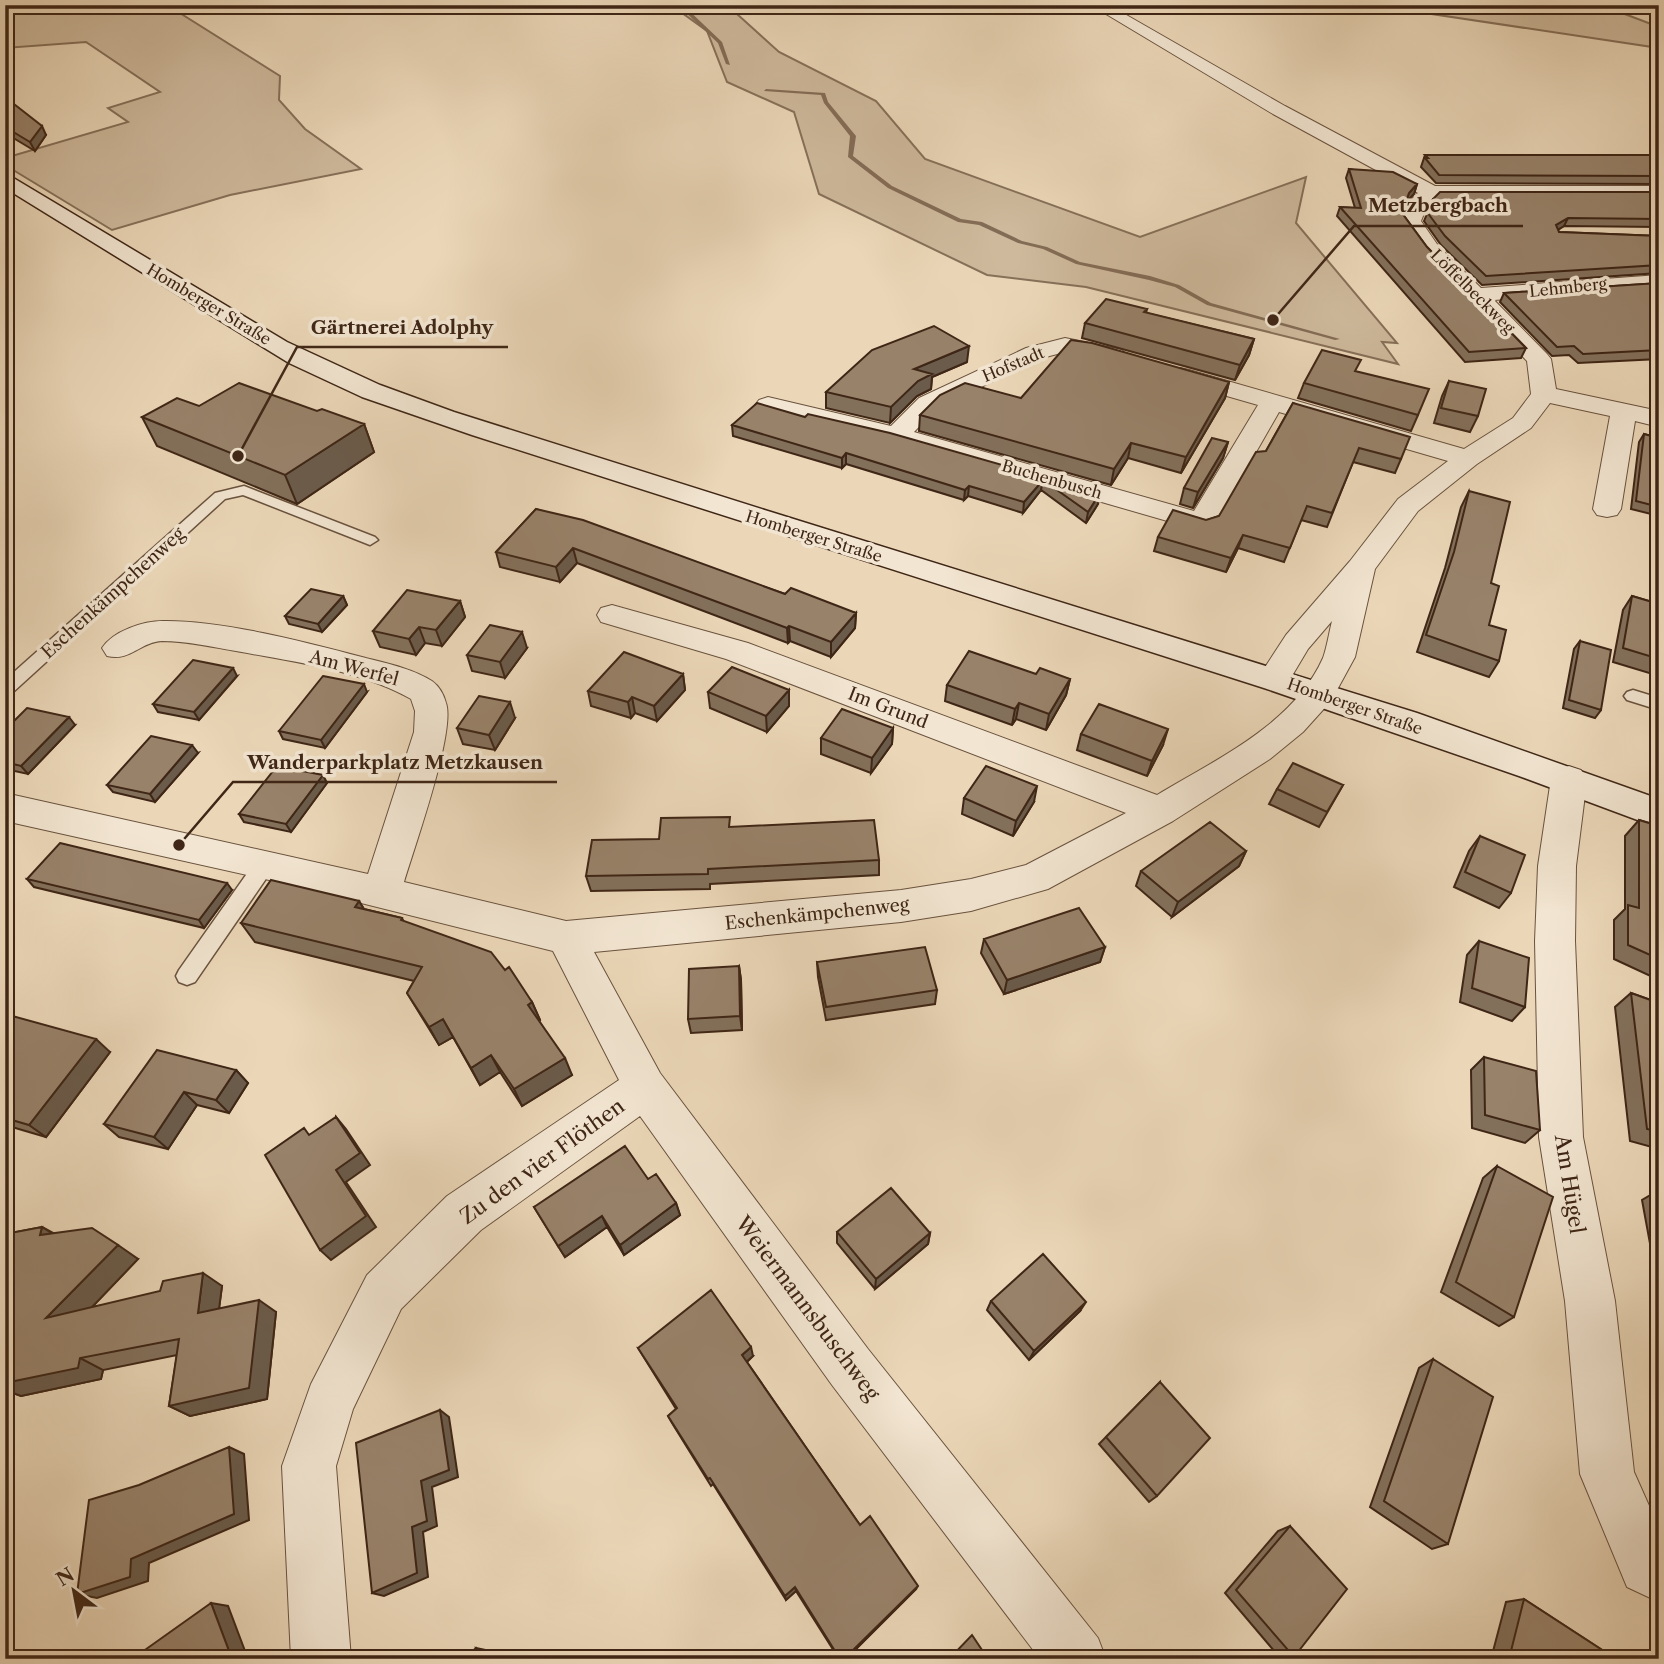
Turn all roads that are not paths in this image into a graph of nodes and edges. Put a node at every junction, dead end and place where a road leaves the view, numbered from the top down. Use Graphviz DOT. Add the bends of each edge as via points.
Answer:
graph roads {
  1 [pos="1098,5"];
  2 [pos="1286,5"];
  3 [pos="1345,5"];
  4 [pos="5,179"];
  5 [pos="1431,192"];
  6 [pos="1659,192"];
  7 [pos="1659,282"];
  8 [pos="1477,295"];
  9 [pos="1131,360"];
  10 [pos="1157,368"];
  11 [pos="1545,394"];
  12 [pos="1272,402"];
  13 [pos="768,405"];
  14 [pos="1624,411"];
  15 [pos="1659,419"];
  16 [pos="897,435"];
  17 [pos="1468,458"];
  18 [pos="1607,509"];
  19 [pos="370,540"];
  20 [pos="1360,568"];
  21 [pos="612,615"];
  22 [pos="118,648"];
  23 [pos="1274,678"];
  24 [pos="5,690"];
  25 [pos="1319,693"];
  26 [pos="1633,696"];
  27 [pos="1659,704"];
  28 [pos="1569,779"];
  29 [pos="5,807"];
  30 [pos="1160,811"];
  31 [pos="1659,814"];
  32 [pos="265,864"];
  33 [pos="381,894"];
  34 [pos="566,938"];
  35 [pos="187,976"];
  36 [pos="645,1087"];
  37 [pos="1659,1574"];
  38 [pos="321,1659"];
  39 [pos="1077,1659"];
  1 -- 5 [label="street"];
  2 -- 3 [label="lane"];
  4 -- 23 [label="main road, Homberger Straße" via="331,375 399,402"];
  5 -- 6 [label="street"];
  5 -- 8 [label="street, Löffelbeckweg" via="1418,203 1411,220 1432,250"];
  7 -- 8 [label="street, Lehmberg"];
  8 -- 11 [label="street, Löffelbeckweg" via="1539,359"];
  9 -- 16 [label="street, Hofstadt" via="1065,345 1034,353 928,402"];
  10 -- 12 [label="street"];
  11 -- 14 [label="street"];
  11 -- 17 [label="street" via="1522,423"];
  12 -- 16 [label="street, Buchenbusch" via="1202,522"];
  12 -- 17 [label="street"];
  13 -- 16 [label="street, Buchenbusch"];
  14 -- 15 [label="street"];
  14 -- 18 [label="street"];
  17 -- 20 [label="street" via="1408,505"];
  19 -- 24 [label="lane, Eschenkämpchenweg" via="244,490 220,496"];
  20 -- 23 [label="street" via="1297,642"];
  20 -- 25 [label="street" via="1339,657"];
  21 -- 30 [label="street, Im Grund" via="737,651"];
  22 -- 33 [label="street, Am Werfel" via="145,633 221,638 401,679 424,692 433,711 431,732"];
  23 -- 25 [label="main road, Homberger Straße"];
  25 -- 28 [label="main road, Homberger Straße"];
  25 -- 30 [label="street, Eschenkämpchenweg" via="1258,750"];
  26 -- 27 [label="lane"];
  28 -- 31 [label="main road, Homberger Straße"];
  28 -- 37 [label="street, Am Hügel" via="1556,878 1560,1137 1590,1301 1607,1474 1647,1567"];
  29 -- 32 [label="street, Eschenkämpchenweg"];
  30 -- 34 [label="street, Eschenkämpchenweg" via="1035,878 971,895 901,906"];
  32 -- 33 [label="street, Eschenkämpchenweg"];
  32 -- 35 [label="lane"];
  33 -- 34 [label="street, Eschenkämpchenweg"];
  34 -- 36 [label="street, Weiermannsbuschweg"];
  36 -- 38 [label="street, Zu den vier Flöthen" via="464,1213 383,1292 329,1402 309,1466"];
  36 -- 39 [label="street, Weiermannsbuschweg" via="850,1367"];
}
